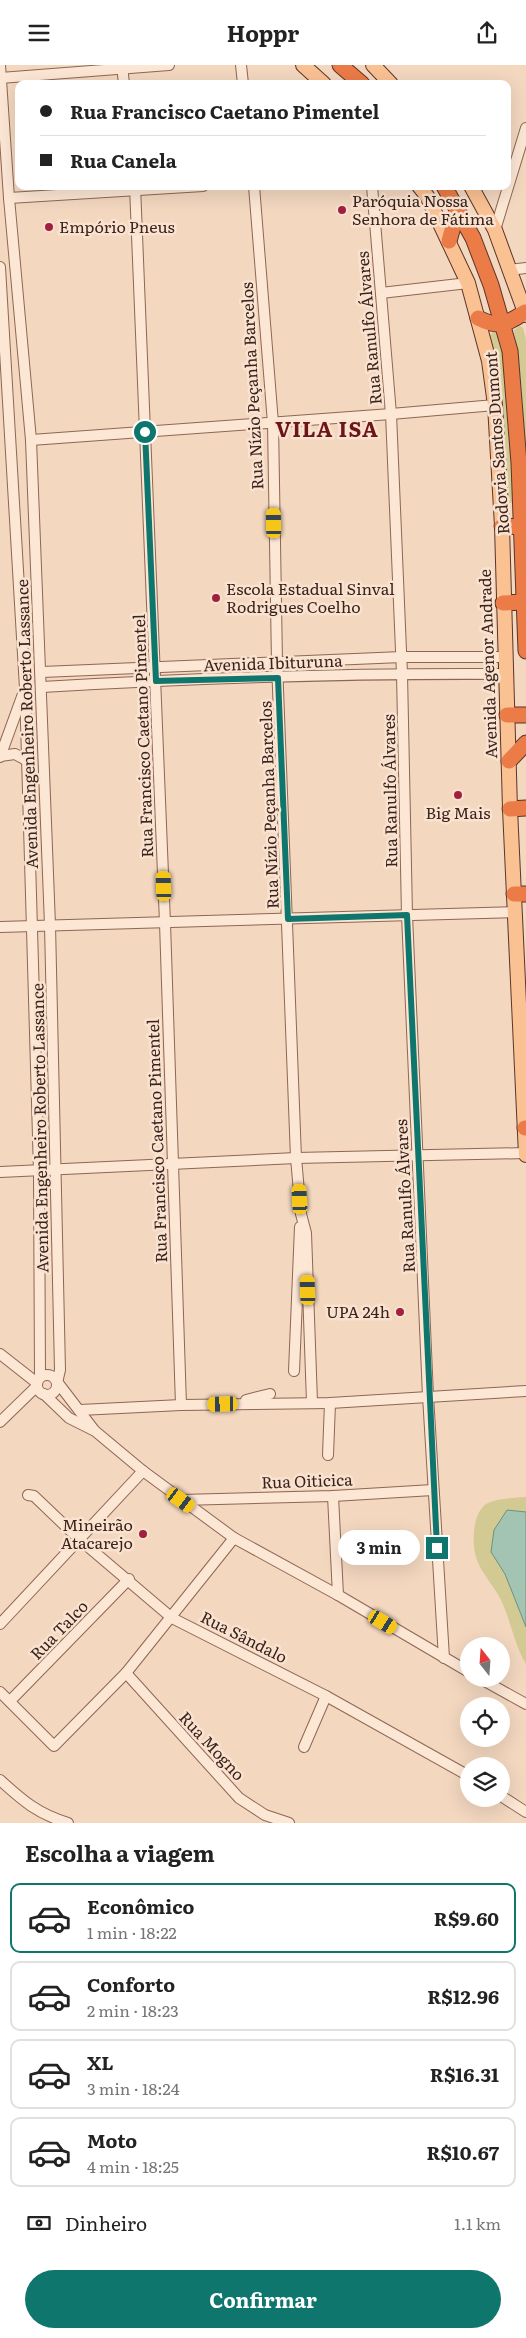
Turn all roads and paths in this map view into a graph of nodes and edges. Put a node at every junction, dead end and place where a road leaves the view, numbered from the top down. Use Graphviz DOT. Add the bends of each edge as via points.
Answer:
graph roads {
  1 [pos="0,65"];
  2 [pos="169,65"];
  3 [pos="241,65"];
  4 [pos="303,65"];
  5 [pos="340,65"];
  6 [pos="372,65"];
  7 [pos="123,67"];
  8 [pos="1,78"];
  9 [pos="124,80"];
  10 [pos="243,80"];
  11 [pos="320,80"];
  12 [pos="357,80"];
  13 [pos="387,80"];
  14 [pos="526,128"];
  15 [pos="511,178"];
  16 [pos="121,190"];
  17 [pos="135,190"];
  18 [pos="254,190"];
  19 [pos="372,190"];
  20 [pos="422,190"];
  21 [pos="446,190"];
  22 [pos="474,190"];
  23 [pos="507,190"];
  24 [pos="9,198"];
  25 [pos="458,209"];
  26 [pos="495,231"];
  27 [pos="449,241"];
  28 [pos="0,267"];
  29 [pos="526,268"];
  30 [pos="509,270"];
  31 [pos="468,283"];
  32 [pos="380,293"];
  33 [pos="526,313"];
  34 [pos="478,318"];
  35 [pos="503,325"];
  36 [pos="495,405"];
  37 [pos="391,415"];
  38 [pos="272,423"];
  39 [pos="145,432"];
  40 [pos="31,440"];
  41 [pos="522,463"];
  42 [pos="502,526"];
  43 [pos="523,527"];
  44 [pos="36,581"];
  45 [pos="19,583"];
  46 [pos="524,602"];
  47 [pos="503,603"];
  48 [pos="526,651"];
  49 [pos="402,657"];
  50 [pos="504,657"];
  51 [pos="277,663"];
  52 [pos="156,667"];
  53 [pos="42,672"];
  54 [pos="402,674"];
  55 [pos="505,674"];
  56 [pos="278,678"];
  57 [pos="156,681"];
  58 [pos="42,687"];
  59 [pos="25,688"];
  60 [pos="507,715"];
  61 [pos="526,715"];
  62 [pos="526,743"];
  63 [pos="0,756"];
  64 [pos="26,760"];
  65 [pos="509,761"];
  66 [pos="526,808"];
  67 [pos="510,809"];
  68 [pos="520,894"];
  69 [pos="514,912"];
  70 [pos="407,915"];
  71 [pos="288,919"];
  72 [pos="165,923"];
  73 [pos="50,925"];
  74 [pos="30,926"];
  75 [pos="0,927"];
  76 [pos="525,1128"];
  77 [pos="526,1154"];
  78 [pos="418,1157"];
  79 [pos="296,1159"];
  80 [pos="173,1165"];
  81 [pos="39,1171"];
  82 [pos="56,1171"];
  83 [pos="0,1172"];
  84 [pos="301,1214"];
  85 [pos="59,1281"];
  86 [pos="40,1282"];
  87 [pos="0,1354"];
  88 [pos="294,1371"];
  89 [pos="58,1383"];
  90 [pos="39,1385"];
  91 [pos="526,1391"];
  92 [pos="270,1394"];
  93 [pos="428,1396"];
  94 [pos="312,1403"];
  95 [pos="330,1403"];
  96 [pos="223,1404"];
  97 [pos="181,1405"];
  98 [pos="80,1410"];
  99 [pos="0,1422"];
  100 [pos="95,1431"];
  101 [pos="328,1455"];
  102 [pos="143,1471"];
  103 [pos="433,1490"];
  104 [pos="28,1495"];
  105 [pos="334,1496"];
  106 [pos="181,1500"];
  107 [pos="79,1539"];
  108 [pos="234,1539"];
  109 [pos="129,1579"];
  110 [pos="338,1595"];
  111 [pos="172,1618"];
  112 [pos="1,1620"];
  113 [pos="444,1658"];
  114 [pos="460,1667"];
  115 [pos="126,1673"];
  116 [pos="495,1687"];
  117 [pos="0,1692"];
  118 [pos="326,1696"];
  119 [pos="10,1701"];
  120 [pos="526,1704"];
  121 [pos="304,1747"];
  122 [pos="460,1771"];
  123 [pos="0,1780"];
  124 [pos="510,1802"];
  125 [pos="526,1812"];
  126 [pos="68,1823"];
  127 [pos="289,1823"];
  1 -- 8 [label="street, Avenida Engenheiro Roberto Lassance"];
  2 -- 7 [label="street"];
  3 -- 10 [label="street"];
  4 -- 11 [label="main road"];
  5 -- 12 [label="highway"];
  6 -- 13 [label="main road"];
  7 -- 8 [label="street"];
  7 -- 9 [label="street"];
  8 -- 24 [label="street, Avenida Engenheiro Roberto Lassance"];
  14 -- 15 [label="street"];
  16 -- 24 [label="street"];
  17 -- 39 [label="street, Rua Francisco Caetano Pimentel"];
  18 -- 38 [label="street, Rua Nízio Peçanha Barcelos"];
  19 -- 32 [label="street, Rua Ranulfo Álvares"];
  20 -- 27 [label="main road, Avenida Agenor Andrade"];
  21 -- 25 [label="highway, Rodovia Santos Dumont"];
  22 -- 26 [label="main road"];
  23 -- 26 [label="street"];
  24 -- 40 [label="street, Avenida Engenheiro Roberto Lassance"];
  25 -- 27 [label="highway"];
  25 -- 35 [label="highway, Rodovia Santos Dumont" via="488,277"];
  26 -- 30 [label="main road"];
  27 -- 31 [label="main road, Avenida Agenor Andrade"];
  28 -- 45 [label="street, Avenida Engenheiro Roberto Lassance"];
  29 -- 30 [label="street"];
  30 -- 33 [label="main road"];
  31 -- 32 [label="street"];
  31 -- 34 [label="main road, Avenida Agenor Andrade"];
  32 -- 37 [label="street, Rua Ranulfo Álvares"];
  33 -- 35 [label="highway"];
  34 -- 35 [label="highway"];
  34 -- 36 [label="main road, Avenida Agenor Andrade" via="489,361"];
  35 -- 41 [label="highway, Rodovia Santos Dumont" via="513,373"];
  36 -- 37 [label="street"];
  36 -- 42 [label="main road, Avenida Agenor Andrade"];
  37 -- 38 [label="street"];
  37 -- 49 [label="street, Rua Ranulfo Álvares"];
  38 -- 39 [label="street"];
  38 -- 51 [label="street, Rua Nízio Peçanha Barcelos"];
  39 -- 40 [label="street"];
  39 -- 52 [label="street, Rua Francisco Caetano Pimentel"];
  40 -- 44 [label="street, Avenida Engenheiro Roberto Lassance"];
  41 -- 43 [label="highway, Rodovia Santos Dumont"];
  42 -- 43 [label="highway"];
  42 -- 47 [label="main road, Avenida Agenor Andrade"];
  43 -- 46 [label="highway, Rodovia Santos Dumont"];
  44 -- 45 [label="street"];
  44 -- 53 [label="street, Avenida Engenheiro Roberto Lassance"];
  45 -- 59 [label="street, Avenida Engenheiro Roberto Lassance"];
  46 -- 47 [label="highway"];
  46 -- 48 [label="highway, Rodovia Santos Dumont"];
  47 -- 50 [label="main road, Avenida Agenor Andrade"];
  49 -- 50 [label="street, Avenida Ibituruna"];
  49 -- 51 [label="street, Avenida Ibituruna"];
  49 -- 54 [label="street, Rua Ranulfo Álvares"];
  50 -- 55 [label="main road, Avenida Agenor Andrade"];
  51 -- 52 [label="street, Avenida Ibituruna"];
  51 -- 56 [label="street, Rua Nízio Peçanha Barcelos"];
  52 -- 53 [label="street, Avenida Ibituruna"];
  52 -- 57 [label="street, Rua Francisco Caetano Pimentel"];
  53 -- 58 [label="street, Avenida Engenheiro Roberto Lassance"];
  54 -- 55 [label="street, Avenida Ibituruna"];
  54 -- 56 [label="street, Avenida Ibituruna"];
  54 -- 70 [label="street, Rua Ranulfo Álvares"];
  55 -- 60 [label="main road, Avenida Agenor Andrade"];
  56 -- 57 [label="street, Avenida Ibituruna"];
  56 -- 71 [label="street, Rua Nízio Peçanha Barcelos"];
  57 -- 58 [label="street, Avenida Ibituruna"];
  57 -- 72 [label="street, Rua Francisco Caetano Pimentel"];
  58 -- 73 [label="street, Avenida Engenheiro Roberto Lassance"];
  59 -- 63 [label="street"];
  59 -- 64 [label="street, Avenida Engenheiro Roberto Lassance"];
  60 -- 61 [label="highway"];
  60 -- 65 [label="main road, Avenida Agenor Andrade"];
  62 -- 65 [label="highway"];
  63 -- 64 [label="street" via="14,754"];
  64 -- 74 [label="street, Avenida Engenheiro Roberto Lassance"];
  65 -- 67 [label="main road, Avenida Agenor Andrade"];
  66 -- 67 [label="highway"];
  67 -- 68 [label="main road, Avenida Agenor Andrade"];
  68 -- 69 [label="main road, Avenida Agenor Andrade"];
  69 -- 70 [label="street"];
  69 -- 76 [label="main road, Avenida Agenor Andrade"];
  70 -- 71 [label="street"];
  70 -- 78 [label="street, Rua Ranulfo Álvares"];
  71 -- 72 [label="street"];
  71 -- 79 [label="street, Rua Nízio Peçanha Barcelos"];
  72 -- 73 [label="street"];
  72 -- 80 [label="street, Rua Francisco Caetano Pimentel"];
  73 -- 74 [label="street"];
  73 -- 82 [label="street, Avenida Engenheiro Roberto Lassance"];
  74 -- 75 [label="street"];
  74 -- 81 [label="street, Avenida Engenheiro Roberto Lassance"];
  76 -- 77 [label="main road, Avenida Agenor Andrade"];
  77 -- 78 [label="street"];
  78 -- 79 [label="street"];
  78 -- 93 [label="street, Rua Ranulfo Álvares"];
  79 -- 80 [label="street"];
  79 -- 84 [label="street, Rua Nízio Peçanha Barcelos"];
  80 -- 82 [label="street"];
  80 -- 97 [label="street, Rua Francisco Caetano Pimentel"];
  81 -- 82 [label="street"];
  81 -- 83 [label="street"];
  81 -- 86 [label="street, Avenida Engenheiro Roberto Lassance"];
  82 -- 85 [label="street, Avenida Engenheiro Roberto Lassance"];
  84 -- 88 [label="street, Rua Nízio Peçanha Barcelos"];
  84 -- 94 [label="street, Rua Nízio Peçanha Barcelos" via="306,1233"];
  85 -- 86 [label="street"];
  85 -- 89 [label="street, Avenida Engenheiro Roberto Lassance"];
  86 -- 90 [label="street, Avenida Engenheiro Roberto Lassance"];
  87 -- 90 [label="street"];
  89 -- 90 [label="street" via="49,1375"];
  89 -- 90 [label="street" via="54,1393"];
  89 -- 98 [label="street"];
  90 -- 99 [label="street"];
  90 -- 100 [label="street" via="68,1418"];
  91 -- 93 [label="street"];
  92 -- 96 [label="street"];
  93 -- 95 [label="street"];
  93 -- 103 [label="street, Rua Ranulfo Álvares"];
  94 -- 95 [label="street"];
  94 -- 96 [label="street"];
  95 -- 101 [label="street"];
  96 -- 97 [label="street"];
  97 -- 98 [label="street"];
  98 -- 100 [label="street"];
  100 -- 102 [label="street"];
  102 -- 106 [label="street"];
  102 -- 107 [label="street"];
  103 -- 105 [label="street, Rua Oiticica"];
  103 -- 113 [label="street, Rua Ranulfo Álvares"];
  104 -- 107 [label="street, Rua Sândalo" via="34,1496"];
  105 -- 106 [label="street, Rua Oiticica"];
  105 -- 110 [label="street"];
  106 -- 108 [label="street"];
  107 -- 109 [label="street, Rua Sândalo"];
  107 -- 112 [label="street"];
  108 -- 110 [label="street"];
  108 -- 111 [label="street"];
  109 -- 111 [label="street, Rua Sândalo"];
  109 -- 119 [label="street, Rua Talco"];
  110 -- 113 [label="street"];
  111 -- 115 [label="street"];
  111 -- 118 [label="street, Rua Sândalo"];
  113 -- 114 [label="street"];
  115 -- 119 [label="street" via="54,1746"];
  115 -- 127 [label="street, Rua Mogno" via="239,1798 265,1815"];
  116 -- 120 [label="street"];
  117 -- 119 [label="street"];
  118 -- 121 [label="street"];
  118 -- 122 [label="street, Rua Sândalo"];
  123 -- 126 [label="street" via="27,1805 47,1817"];
  124 -- 125 [label="street"];
}
